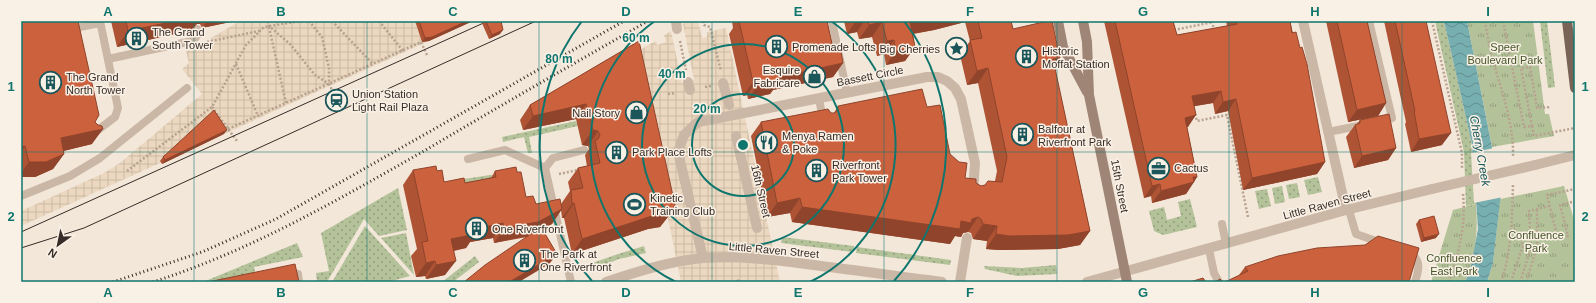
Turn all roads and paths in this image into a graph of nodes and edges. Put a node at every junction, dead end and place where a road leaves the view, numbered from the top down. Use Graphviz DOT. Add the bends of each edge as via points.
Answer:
graph roads {
  1 [pos="268,21"];
  2 [pos="300,21"];
  3 [pos="309,21"];
  4 [pos="332,21"];
  5 [pos="379,21"];
  6 [pos="703,21"];
  7 [pos="832,21"];
  8 [pos="1037,21"];
  9 [pos="1058,21"];
  10 [pos="1083,21"];
  11 [pos="1303,21"];
  12 [pos="1369,21"];
  13 [pos="1432,21"];
  14 [pos="1485,21"];
  15 [pos="1503,21"];
  16 [pos="1567,21"];
  17 [pos="100,22"];
  18 [pos="1213,22"];
  19 [pos="676,25"];
  20 [pos="269,26"];
  21 [pos="1170,26"];
  22 [pos="197,29"];
  23 [pos="66,30"];
  24 [pos="261,31"];
  25 [pos="1039,31"];
  26 [pos="1219,34"];
  27 [pos="212,41"];
  28 [pos="403,51"];
  29 [pos="427,55"];
  30 [pos="108,59"];
  31 [pos="236,63"];
  32 [pos="373,64"];
  33 [pos="724,83"];
  34 [pos="329,84"];
  35 [pos="689,86"];
  36 [pos="187,88"];
  37 [pos="1575,88"];
  38 [pos="675,93"];
  39 [pos="847,93"];
  40 [pos="668,94"];
  41 [pos="1089,95"];
  42 [pos="335,96"];
  43 [pos="819,98"];
  44 [pos="286,103"];
  45 [pos="729,105"];
  46 [pos="1194,106"];
  47 [pos="212,107"];
  48 [pos="1551,107"];
  49 [pos="258,116"];
  50 [pos="823,122"];
  51 [pos="1532,126"];
  52 [pos="1575,128"];
  53 [pos="228,129"];
  54 [pos="1328,132"];
  55 [pos="90,136"];
  56 [pos="736,136"];
  57 [pos="237,141"];
  58 [pos="584,150"];
  59 [pos="1575,155"];
  60 [pos="468,159"];
  61 [pos="1513,163"];
  62 [pos="545,168"];
  63 [pos="581,170"];
  64 [pos="127,171"];
  65 [pos="1462,176"];
  66 [pos="548,177"];
  67 [pos="1513,179"];
  68 [pos="1575,189"];
  69 [pos="1463,190"];
  70 [pos="972,194"];
  71 [pos="21,196"];
  72 [pos="1572,202"];
  73 [pos="1549,206"];
  74 [pos="1537,209"];
  75 [pos="1347,210"];
  76 [pos="1248,217"];
  77 [pos="1222,224"];
  78 [pos="1512,225"];
  79 [pos="757,228"];
  80 [pos="966,238"];
  81 [pos="1226,244"];
  82 [pos="1208,249"];
  83 [pos="703,258"];
  84 [pos="1126,277"];
  85 [pos="572,282"];
  86 [pos="606,282"];
  87 [pos="942,282"];
  88 [pos="960,282"];
  89 [pos="1088,282"];
  90 [pos="1220,282"];
  91 [pos="1415,282"];
  92 [pos="1449,282"];
  93 [pos="1501,282"];
  94 [pos="1511,282"];
  95 [pos="1520,282"];
  96 [pos="1526,282"];
  1 -- 20 [label="path"];
  2 -- 20 [label="path"];
  3 -- 34 [label="path" via="322,37 329,68"];
  4 -- 32 [label="path"];
  5 -- 28 [label="path"];
  6 -- 33 [label="path" via="704,25 710,27"];
  7 -- 39 [label="lane"];
  8 -- 25 [label="path"];
  9 -- 41 [label="main road, 15th Street" via="1064,47"];
  10 -- 41 [label="main road, 15th Street" via="1087,42"];
  11 -- 54 [label="street"];
  12 -- 54 [label="lane" via="1392,118"];
  13 -- 65 [label="path" via="1462,153"];
  14 -- 61 [label="path" via="1513,140"];
  15 -- 51 [label="path" via="1524,127"];
  16 -- 37 [label="main road"];
  17 -- 23 [label="lane"];
  17 -- 30 [label="lane"];
  18 -- 21 [label="path" via="1171,31"];
  18 -- 26 [label="path" via="1214,30"];
  19 -- 35 [label="path"];
  20 -- 24 [label="path"];
  20 -- 34 [label="path" via="290,44 315,75"];
  20 -- 44 [label="path"];
  22 -- 30 [label="lane" via="197,36 192,41"];
  24 -- 27 [label="path"];
  24 -- 31 [label="path" via="246,45"];
  28 -- 29 [label="path" via="421,42"];
  28 -- 32 [label="path"];
  30 -- 55 [label="lane" via="118,102 117,113"];
  31 -- 47 [label="path"];
  31 -- 49 [label="path"];
  32 -- 34 [label="path"];
  33 -- 45 [label="street"];
  34 -- 42 [label="path"];
  34 -- 44 [label="path"];
  36 -- 71 [label="lane" via="100,158 70,176"];
  38 -- 40 [label="path"];
  39 -- 43 [label="street, Bassett Circle"];
  39 -- 70 [label="street, Bassett Circle" via="927,77 942,79 952,84 961,99 976,163"];
  41 -- 84 [label="main road, 15th Street"];
  43 -- 50 [label="lane"];
  43 -- 83 [label="street, Bassett Circle" via="698,122 684,135 678,152 679,163"];
  44 -- 49 [label="path"];
  46 -- 76 [label="path" via="1197,121 1227,115"];
  47 -- 53 [label="path"];
  47 -- 64 [label="path"];
  48 -- 51 [label="path" via="1537,108 1530,67 1521,68"];
  49 -- 53 [label="path"];
  51 -- 52 [label="path" via="1534,136"];
  53 -- 57 [label="path"];
  54 -- 75 [label="street"];
  56 -- 79 [label="street, 16th Street"];
  58 -- 62 [label="lane" via="553,158"];
  59 -- 75 [label="street, Little Raven Street, bridge"];
  60 -- 62 [label="lane" via="505,150"];
  62 -- 66 [label="lane"];
  63 -- 66 [label="path"];
  66 -- 85 [label="lane"];
  67 -- 78 [label="path"];
  68 -- 73 [label="path" via="1546,195"];
  69 -- 92 [label="path" via="1465,217 1461,246"];
  72 -- 73 [label="path" via="1560,206 1568,236 1558,239"];
  73 -- 74 [label="path"];
  74 -- 95 [label="path" via="1529,211 1531,248"];
  74 -- 96 [label="path" via="1537,247"];
  75 -- 81 [label="street, Little Raven Street"];
  75 -- 91 [label="lane" via="1356,234 1411,253 1419,268"];
  77 -- 81 [label="lane"];
  78 -- 93 [label="path"];
  78 -- 94 [label="path" via="1523,245"];
  80 -- 88 [label="street"];
  81 -- 82 [label="street, Little Raven Street"];
  82 -- 84 [label="street, Little Raven Street"];
  82 -- 90 [label="lane" via="1214,272"];
  83 -- 86 [label="street, Little Raven Street" via="630,274"];
  83 -- 87 [label="street, Little Raven Street" via="790,262"];
  84 -- 89 [label="street, Little Raven Street"];
}
